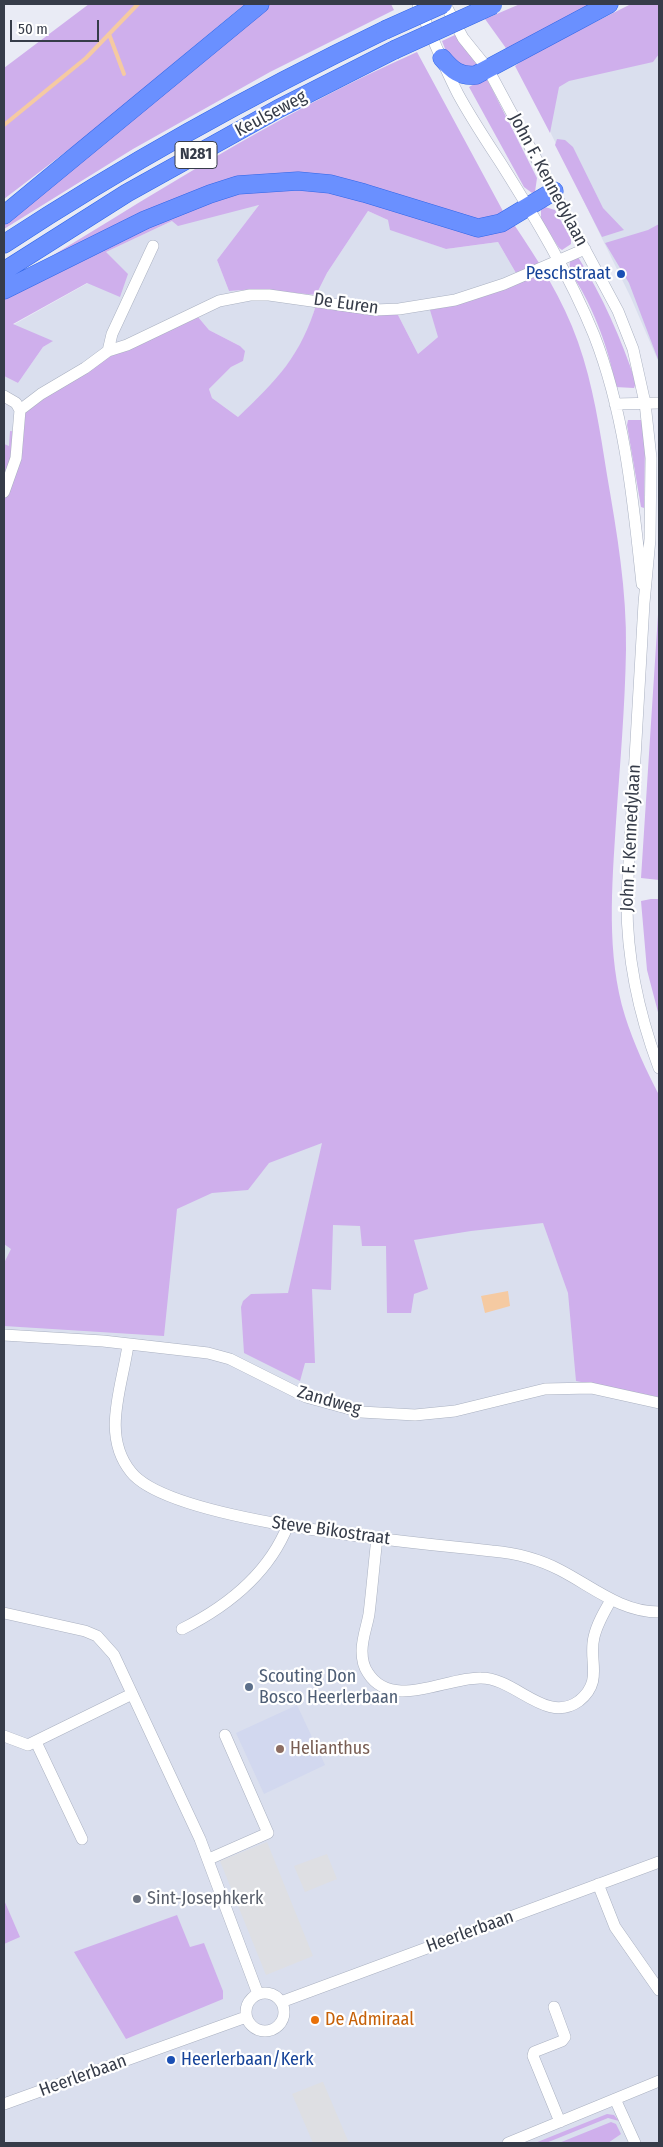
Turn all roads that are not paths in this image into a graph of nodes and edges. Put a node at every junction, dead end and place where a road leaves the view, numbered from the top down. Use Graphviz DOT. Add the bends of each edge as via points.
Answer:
graph roads {
  1 [pos="260,4"];
  2 [pos="418,4"];
  3 [pos="444,4"];
  4 [pos="494,4"];
  5 [pos="609,4"];
  6 [pos="442,58"];
  7 [pos="488,69"];
  8 [pos="554,191"];
  9 [pos="527,208"];
  10 [pos="4,215"];
  11 [pos="4,244"];
  12 [pos="153,246"];
  13 [pos="585,249"];
  14 [pos="557,260"];
  15 [pos="4,271"];
  16 [pos="4,290"];
  17 [pos="108,351"];
  18 [pos="4,396"];
  19 [pos="645,403"];
  20 [pos="659,403"];
  21 [pos="615,404"];
  22 [pos="20,410"];
  23 [pos="4,492"];
  24 [pos="644,603"];
  25 [pos="659,1068"];
  26 [pos="4,1335"];
  27 [pos="128,1345"];
  28 [pos="659,1403"];
  29 [pos="288,1525"];
  30 [pos="377,1538"];
  31 [pos="611,1600"];
  32 [pos="659,1612"];
  33 [pos="5,1616"];
  34 [pos="182,1629"];
  35 [pos="132,1694"];
  36 [pos="225,1735"];
  37 [pos="4,1736"];
  38 [pos="36,1742"];
  39 [pos="82,1839"];
  40 [pos="209,1859"];
  41 [pos="659,1862"];
  42 [pos="598,1884"];
  43 [pos="659,1990"];
  44 [pos="258,1994"];
  45 [pos="281,2002"];
  46 [pos="554,2007"];
  47 [pos="246,2017"];
  48 [pos="659,2080"];
  49 [pos="615,2099"];
  50 [pos="4,2104"];
  51 [pos="560,2122"];
  52 [pos="508,2143"];
  53 [pos="635,2143"];
  1 -- 10 [label="highway"];
  2 -- 6 [label="street, John F. Kennedylaan"];
  3 -- 7 [label="street, John F. Kennedylaan" via="463,38"];
  3 -- 11 [label="highway, Keulseweg / N281, bridge" via="385,30 206,122"];
  4 -- 15 [label="highway, Keulseweg / N281, bridge" via="278,109 127,192"];
  5 -- 7 [label="highway"];
  6 -- 7 [label="highway" via="460,74 473,75"];
  6 -- 9 [label="street, John F. Kennedylaan" via="458,94"];
  7 -- 8 [label="street, John F. Kennedylaan"];
  8 -- 9 [label="highway, N281"];
  8 -- 13 [label="street, John F. Kennedylaan"];
  9 -- 14 [label="street, John F. Kennedylaan"];
  9 -- 16 [label="highway, N281" via="501,223 478,228 349,188 316,182 269,181 238,185 144,220"];
  12 -- 17 [label="street" via="112,334"];
  13 -- 14 [label="street, De Euren"];
  13 -- 19 [label="street, John F. Kennedylaan" via="626,330"];
  14 -- 17 [label="street, De Euren" via="504,284 455,300 399,309 374,310 269,295 231,298 208,304"];
  14 -- 21 [label="street, John F. Kennedylaan" via="594,335"];
  17 -- 22 [label="street, De Euren"];
  18 -- 22 [label="street" via="16,402"];
  19 -- 20 [label="street"];
  19 -- 21 [label="street"];
  19 -- 24 [label="street, John F. Kennedylaan" via="652,482"];
  21 -- 24 [label="street, John F. Kennedylaan" via="632,492"];
  22 -- 23 [label="street" via="16,458"];
  24 -- 25 [label="street, John F. Kennedylaan" via="627,932 640,1011"];
  26 -- 27 [label="street, Zandweg"];
  27 -- 28 [label="street, Zandweg" via="219,1355 306,1397 360,1412 415,1415 455,1411 545,1389 591,1388"];
  27 -- 29 [label="street, Steve Bikostraat" via="114,1428 118,1448 131,1473 140,1482 165,1495 226,1513"];
  29 -- 30 [label="street, Steve Bikostraat"];
  29 -- 34 [label="street" via="281,1543 256,1576 214,1610"];
  30 -- 31 [label="street, Steve Bikostraat" via="498,1552 535,1560 559,1569"];
  30 -- 31 [label="street" via="363,1661 376,1683 393,1690 408,1691 468,1678 483,1678 507,1684 543,1706 570,1706 591,1686 595,1671 593,1638"];
  31 -- 32 [label="street, Steve Bikostraat" via="640,1611"];
  33 -- 35 [label="street" via="97,1636 114,1655"];
  35 -- 38 [label="street"];
  35 -- 40 [label="street"];
  36 -- 40 [label="street" via="268,1834"];
  37 -- 38 [label="street" via="28,1745"];
  38 -- 39 [label="street"];
  40 -- 44 [label="street"];
  41 -- 42 [label="street, Heerlerbaan"];
  42 -- 43 [label="street" via="615,1927"];
  42 -- 45 [label="street, Heerlerbaan"];
  44 -- 45 [label="street" via="271,1994"];
  44 -- 47 [label="street" via="249,2001"];
  45 -- 47 [label="street" via="282,2020 272,2030 254,2028"];
  46 -- 51 [label="street" via="565,2037 534,2052 533,2056"];
  47 -- 50 [label="street, Heerlerbaan"];
  48 -- 49 [label="street"];
  49 -- 51 [label="street"];
  49 -- 53 [label="street"];
  51 -- 52 [label="street"];
}
